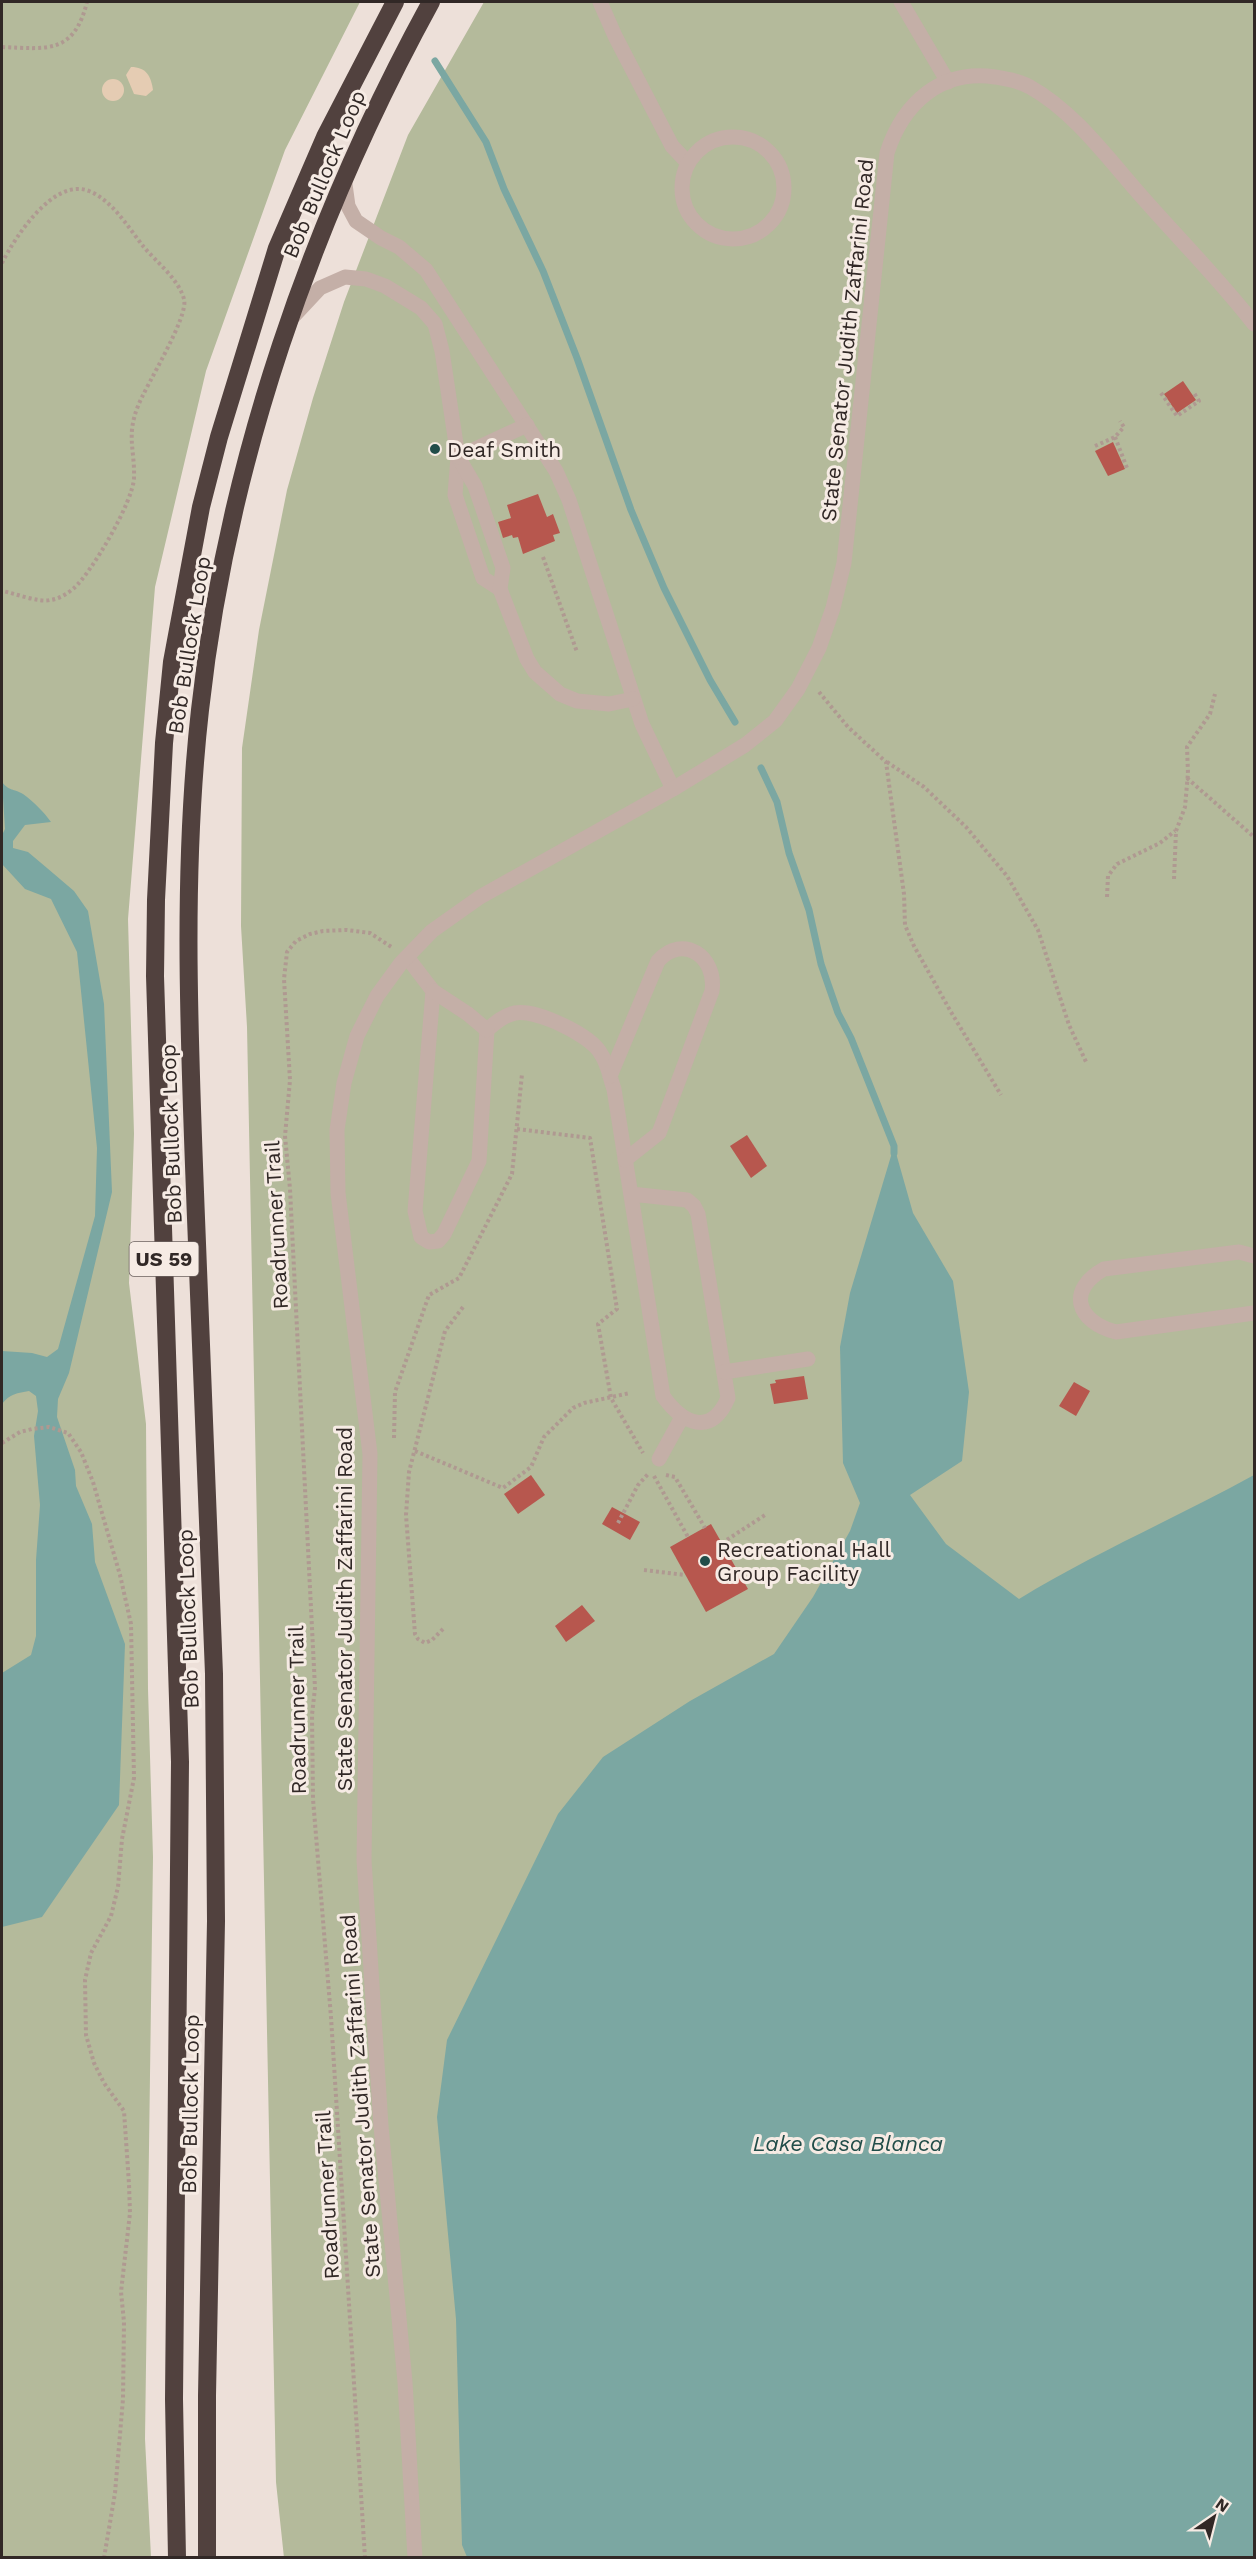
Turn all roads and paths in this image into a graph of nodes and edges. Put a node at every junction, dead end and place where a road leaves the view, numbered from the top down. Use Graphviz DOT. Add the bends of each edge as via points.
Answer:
graph roads {
  1 [pos="87,2"];
  2 [pos="395,2"];
  3 [pos="431,2"];
  4 [pos="600,2"];
  5 [pos="901,2"];
  6 [pos="2,47"];
  7 [pos="948,82"];
  8 [pos="688,163"];
  9 [pos="344,177"];
  10 [pos="2,263"];
  11 [pos="289,321"];
  12 [pos="1254,322"];
  13 [pos="1161,393"];
  14 [pos="1194,393"];
  15 [pos="1120,421"];
  16 [pos="527,425"];
  17 [pos="1115,437"];
  18 [pos="1095,446"];
  19 [pos="458,457"];
  20 [pos="1127,468"];
  21 [pos="543,557"];
  22 [pos="500,589"];
  23 [pos="2,591"];
  24 [pos="577,652"];
  25 [pos="819,692"];
  26 [pos="1215,694"];
  27 [pos="633,699"];
  28 [pos="886,762"];
  29 [pos="1187,778"];
  30 [pos="673,789"];
  31 [pos="1176,831"];
  32 [pos="1254,837"];
  33 [pos="1174,879"];
  34 [pos="1107,897"];
  35 [pos="403,954"];
  36 [pos="433,991"];
  37 [pos="487,1030"];
  38 [pos="1087,1064"];
  39 [pos="522,1074"];
  40 [pos="610,1076"];
  41 [pos="1001,1095"];
  42 [pos="517,1129"];
  43 [pos="625,1160"];
  44 [pos="631,1194"];
  45 [pos="1254,1256"];
  46 [pos="463,1306"];
  47 [pos="1254,1313"];
  48 [pos="808,1359"];
  49 [pos="724,1372"];
  50 [pos="630,1393"];
  51 [pos="611,1398"];
  52 [pos="682,1417"];
  53 [pos="394,1438"];
  54 [pos="2,1443"];
  55 [pos="415,1450"];
  56 [pos="651,1463"];
  57 [pos="765,1515"];
  58 [pos="618,1523"];
  59 [pos="705,1528"];
  60 [pos="688,1537"];
  61 [pos="722,1543"];
  62 [pos="644,1570"];
  63 [pos="685,1575"];
  64 [pos="443,1629"];
  65 [pos="104,2558"];
  66 [pos="177,2558"];
  67 [pos="207,2558"];
  68 [pos="365,2558"];
  69 [pos="415,2558"];
  1 -- 6 [label="path" via="80,24 64,43 44,49"];
  2 -- 66 [label="highway, Bob Bullock Loop / US 59" via="325,136 274,260 201,507 172,662 164,743 155,976 180,1762 174,2399"];
  3 -- 9 [label="highway, Bob Bullock Loop / US 59"];
  4 -- 8 [label="street" via="672,146"];
  5 -- 7 [label="street"];
  7 -- 12 [label="street, State Senator Judith Zaffarini Road" via="966,76 1008,79 1046,96 1076,124"];
  7 -- 30 [label="street, State Senator Judith Zaffarini Road" via="933,89 906,112 887,153 848,537 827,629 798,689 775,720 745,745"];
  8 -- 8 [label="street" via="681,191 686,208 708,233 724,238 757,233 780,209 783,177 777,161 751,139 717,138 702,146"];
  9 -- 11 [label="highway, Bob Bullock Loop / US 59"];
  9 -- 16 [label="street" via="348,206 356,221 399,247 426,270"];
  10 -- 23 [label="path" via="29,222 48,202 73,188 90,191 110,205 163,267 184,299 178,327 137,407 131,431 134,478 128,502 110,536 75,588 62,597 47,601"];
  11 -- 19 [label="street" via="320,288 345,277 386,285 421,308 435,324 442,351"];
  11 -- 67 [label="highway, Bob Bullock Loop / US 59" via="242,482 211,631 200,709 189,866 191,1099 214,1741 216,1922"];
  13 -- 14 [label="path" via="1177,416 1199,401"];
  15 -- 17 [label="path" via="1124,427"];
  16 -- 19 [label="street"];
  16 -- 27 [label="street" via="569,500"];
  17 -- 18 [label="path"];
  17 -- 20 [label="path"];
  19 -- 22 [label="street" via="475,486 503,568"];
  19 -- 22 [label="street" via="455,495 483,578"];
  21 -- 24 [label="path"];
  22 -- 27 [label="street" via="527,659 546,683 560,694 585,703"];
  25 -- 28 [label="path" via="848,727"];
  26 -- 29 [label="path" via="1210,714 1187,747"];
  27 -- 30 [label="street"];
  28 -- 38 [label="path" via="924,787 966,826 1006,876 1038,930 1069,1025"];
  28 -- 41 [label="path" via="905,925"];
  29 -- 31 [label="path" via="1185,807"];
  29 -- 32 [label="path"];
  30 -- 35 [label="street, State Senator Judith Zaffarini Road" via="465,906"];
  31 -- 33 [label="path"];
  31 -- 34 [label="path" via="1117,864 1108,876"];
  35 -- 36 [label="street"];
  35 -- 68 [label="path, Roadrunner Trail" via="370,933 347,930 309,934 287,952 284,979 290,1080 285,1156 290,1189 315,1688 313,1799 331,2017"];
  35 -- 69 [label="street, State Senator Judith Zaffarini Road" via="357,1036 339,1107 337,1160 341,1225 370,1454 364,1860"];
  36 -- 37 [label="street"];
  36 -- 37 [label="street" via="415,1211 421,1237 429,1242 444,1234 477,1167"];
  37 -- 40 [label="street" via="514,1013 539,1016 594,1046"];
  39 -- 42 [label="path"];
  40 -- 43 [label="street"];
  40 -- 43 [label="street" via="658,961 675,950 691,950 702,957 711,968 712,991 659,1133"];
  42 -- 51 [label="path" via="590,1138 617,1309 598,1324"];
  42 -- 53 [label="path" via="512,1174 459,1278 429,1295 395,1392"];
  43 -- 44 [label="street"];
  44 -- 49 [label="street" via="687,1200 699,1214"];
  44 -- 52 [label="street" via="663,1396"];
  45 -- 47 [label="street" via="1239,1252 1104,1269 1084,1284 1080,1299 1093,1322 1116,1332"];
  46 -- 55 [label="path" via="446,1331"];
  48 -- 49 [label="street"];
  49 -- 52 [label="street" via="728,1398 722,1412 712,1421 699,1423"];
  50 -- 51 [label="path"];
  51 -- 55 [label="path" via="584,1402 573,1408 544,1437 531,1467 503,1488"];
  51 -- 56 [label="path"];
  52 -- 56 [label="street"];
  54 -- 65 [label="path" via="32,1429 49,1427 68,1433 81,1452 100,1505 131,1624 134,1778 111,1916 91,1953 85,1980 86,2035 94,2063 124,2111 130,2213 121,2292 123,2399 115,2493"];
  55 -- 64 [label="path" via="406,1515 416,1634 425,1643"];
  56 -- 58 [label="path"];
  56 -- 59 [label="path" via="675,1477"];
  56 -- 60 [label="path"];
  57 -- 61 [label="path"];
  62 -- 63 [label="path"];
}
